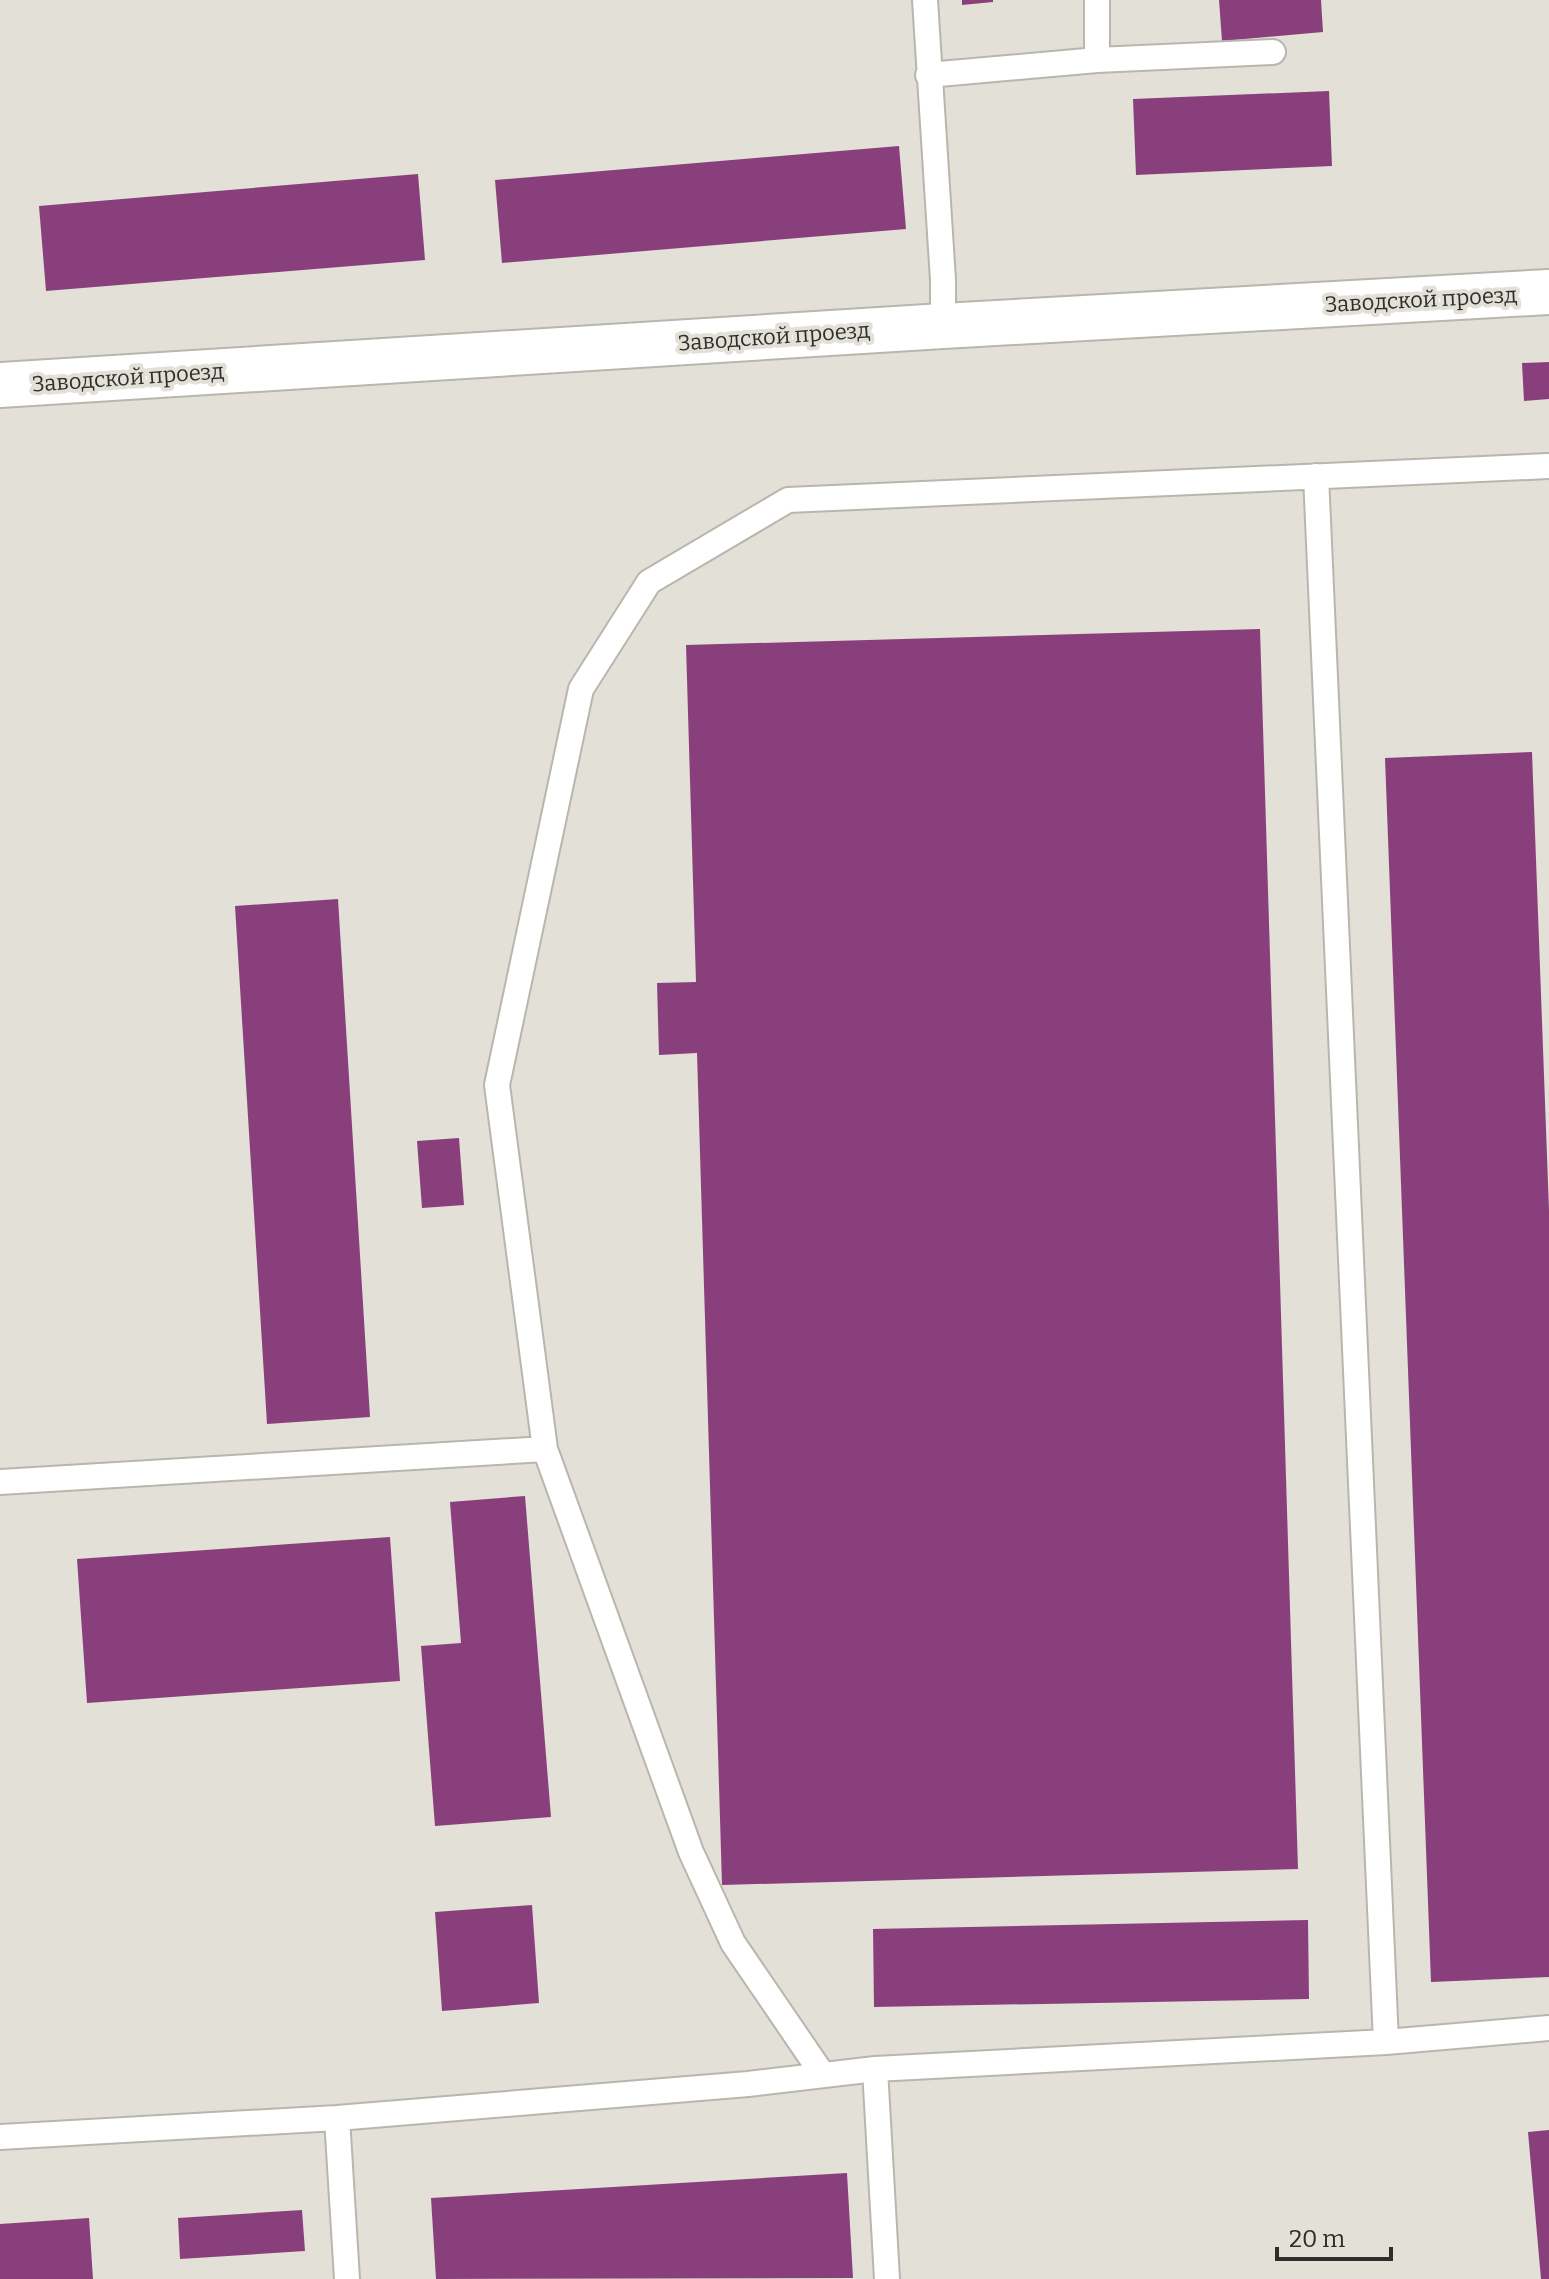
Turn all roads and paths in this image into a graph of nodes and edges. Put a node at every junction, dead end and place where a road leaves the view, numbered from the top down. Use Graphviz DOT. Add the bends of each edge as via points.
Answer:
graph roads {
  1 [pos="925,0"];
  2 [pos="1097,0"];
  3 [pos="1273,52"];
  4 [pos="1097,60"];
  5 [pos="928,75"];
  6 [pos="1549,292"];
  7 [pos="943,326"];
  8 [pos="0,385"];
  9 [pos="1549,466"];
  10 [pos="1316,476"];
  11 [pos="545,1449"];
  12 [pos="0,1482"];
  13 [pos="1549,2028"];
  14 [pos="1386,2042"];
  15 [pos="875,2069"];
  16 [pos="823,2075"];
  17 [pos="337,2118"];
  18 [pos="0,2137"];
  19 [pos="347,2279"];
  20 [pos="887,2279"];
  1 -- 5 [label="lane"];
  2 -- 4 [label="lane"];
  3 -- 4 [label="lane"];
  4 -- 5 [label="lane"];
  5 -- 7 [label="lane"];
  6 -- 7 [label="street, Заводской проезд"];
  7 -- 8 [label="street, Заводской проезд"];
  9 -- 10 [label="lane"];
  10 -- 11 [label="lane" via="788,500 649,582 581,689 497,1085"];
  10 -- 14 [label="lane"];
  11 -- 12 [label="lane"];
  11 -- 16 [label="lane" via="691,1852 733,1943"];
  13 -- 14 [label="lane"];
  14 -- 15 [label="lane"];
  15 -- 16 [label="lane"];
  15 -- 20 [label="lane"];
  16 -- 17 [label="lane"];
  17 -- 18 [label="lane"];
  17 -- 19 [label="lane"];
}
